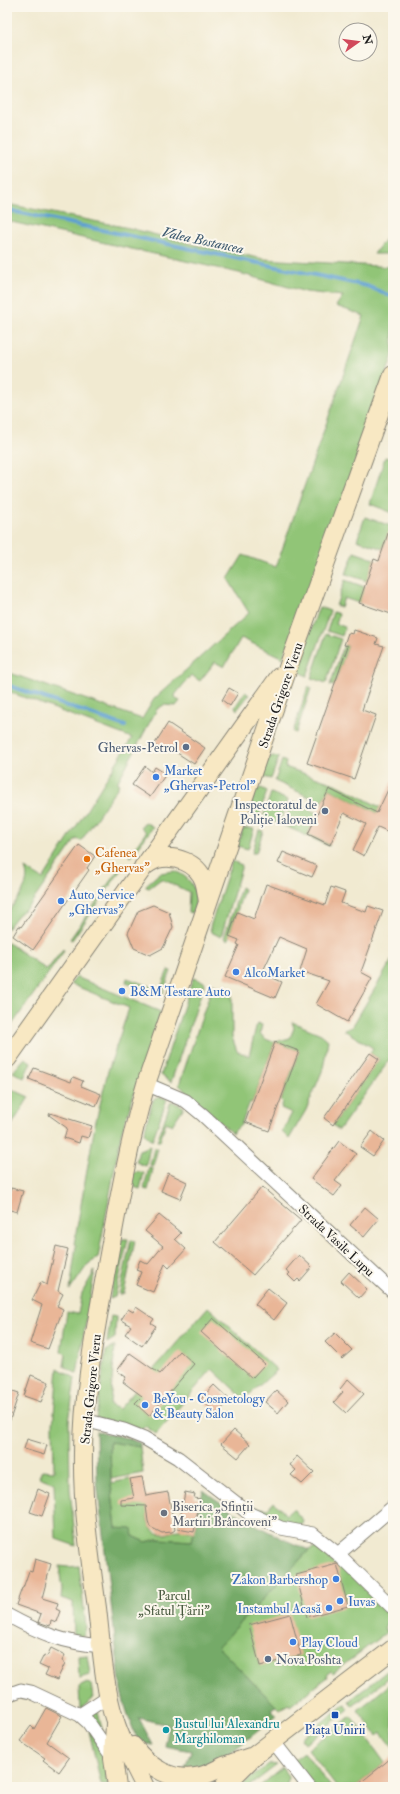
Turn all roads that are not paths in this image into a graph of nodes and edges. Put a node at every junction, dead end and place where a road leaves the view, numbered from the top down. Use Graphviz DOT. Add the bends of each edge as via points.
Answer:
graph roads {
  1 [pos="393,375"];
  2 [pos="290,662"];
  3 [pos="143,867"];
  4 [pos="208,902"];
  5 [pos="7,1059"];
  6 [pos="146,1084"];
  7 [pos="391,1286"];
  8 [pos="84,1420"];
  9 [pos="393,1507"];
  10 [pos="338,1554"];
  11 [pos="393,1608"];
  12 [pos="7,1615"];
  13 [pos="102,1646"];
  14 [pos="393,1649"];
  15 [pos="7,1696"];
  16 [pos="109,1696"];
  17 [pos="80,1715"];
  18 [pos="114,1728"];
  19 [pos="273,1741"];
  20 [pos="255,1755"];
  21 [pos="113,1758"];
  22 [pos="117,1787"];
  23 [pos="132,1787"];
  24 [pos="145,1787"];
  25 [pos="208,1787"];
  26 [pos="223,1787"];
  27 [pos="309,1787"];
  1 -- 2 [label="street, Strada Grigore Vieru"];
  2 -- 3 [label="street"];
  2 -- 4 [label="street, Strada Grigore Vieru"];
  3 -- 4 [label="street" via="162,858 184,860 196,868 204,880"];
  3 -- 5 [label="street"];
  4 -- 6 [label="street, Strada Grigore Vieru"];
  6 -- 7 [label="street, Strada Vasile Lupu" via="186,1101 203,1115"];
  6 -- 8 [label="street, Strada Grigore Vieru" via="119,1198 99,1309"];
  8 -- 10 [label="street" via="144,1438 178,1458 250,1514 281,1528 313,1534"];
  8 -- 13 [label="street, Strada Grigore Vieru" via="86,1522"];
  9 -- 10 [label="street"];
  10 -- 11 [label="street"];
  12 -- 13 [label="street" via="58,1639"];
  13 -- 16 [label="street, Strada Grigore Vieru"];
  14 -- 19 [label="street"];
  15 -- 17 [label="street" via="22,1690 31,1692"];
  16 -- 17 [label="street"];
  16 -- 18 [label="street, Strada Grigore Vieru"];
  17 -- 21 [label="street" via="88,1722"];
  18 -- 20 [label="street" via="151,1767 174,1776 200,1776"];
  18 -- 21 [label="street"];
  18 -- 23 [label="street"];
  18 -- 24 [label="street"];
  19 -- 20 [label="street"];
  19 -- 27 [label="street"];
  20 -- 25 [label="street"];
  20 -- 26 [label="street"];
  21 -- 22 [label="street"];
}
